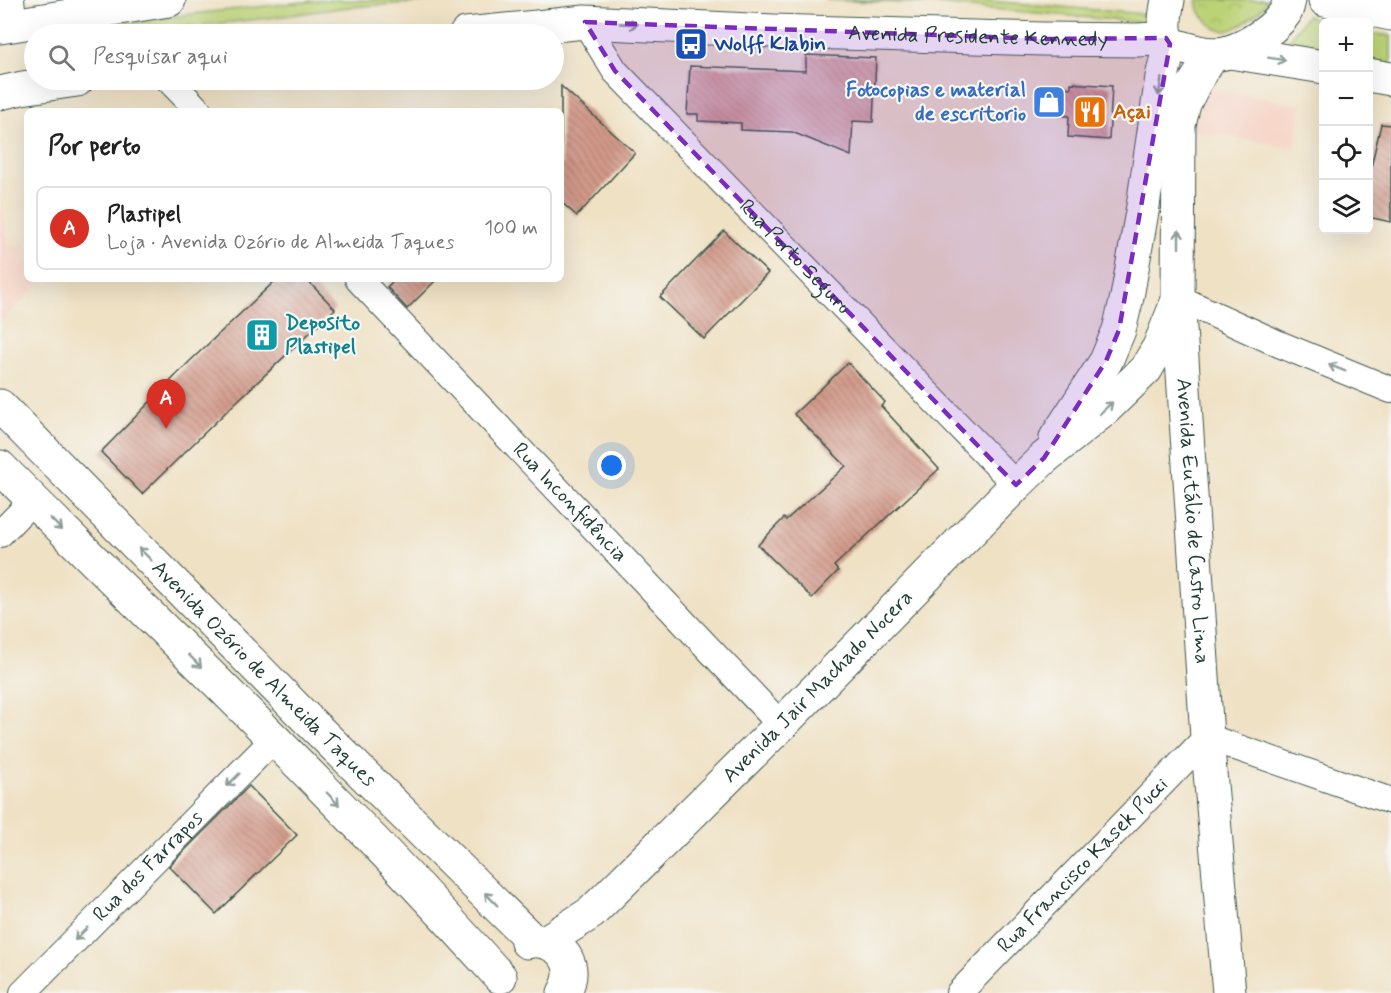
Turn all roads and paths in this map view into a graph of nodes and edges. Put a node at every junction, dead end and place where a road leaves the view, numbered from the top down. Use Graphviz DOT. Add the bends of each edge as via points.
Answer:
graph roads {
  1 [pos="169,0"];
  2 [pos="1168,0"];
  3 [pos="1288,0"];
  4 [pos="1325,0"];
  5 [pos="1391,14"];
  6 [pos="8,17"];
  7 [pos="585,22"];
  8 [pos="564,24"];
  9 [pos="1168,41"];
  10 [pos="1221,53"];
  11 [pos="1319,66"];
  12 [pos="1373,76"];
  13 [pos="1391,79"];
  14 [pos="24,88"];
  15 [pos="179,90"];
  16 [pos="0,93"];
  17 [pos="196,108"];
  18 [pos="361,282"];
  19 [pos="1179,298"];
  20 [pos="1391,390"];
  21 [pos="0,406"];
  22 [pos="1044,458"];
  23 [pos="0,467"];
  24 [pos="1016,485"];
  25 [pos="33,500"];
  26 [pos="0,534"];
  27 [pos="781,725"];
  28 [pos="1207,737"];
  29 [pos="274,739"];
  30 [pos="1391,801"];
  31 [pos="591,913"];
  32 [pos="539,941"];
  33 [pos="571,983"];
  34 [pos="503,985"];
  35 [pos="23,993"];
  36 [pos="959,993"];
  37 [pos="1229,993"];
  1 -- 6 [label="street"];
  2 -- 9 [label="street"];
  3 -- 10 [label="street" via="1286,12 1274,25 1248,44"];
  4 -- 5 [label="street"];
  7 -- 8 [label="street, Avenida Presidente Kennedy"];
  7 -- 9 [label="street, Avenida Presidente Kennedy, one-way"];
  7 -- 24 [label="street, Rua Porto Seguro" via="615,70"];
  9 -- 10 [label="street, Avenida Presidente Kennedy"];
  9 -- 22 [label="street, Avenida Jair Machado Nocera, one-way" via="1119,330 1106,361"];
  10 -- 11 [label="street, one-way"];
  19 -- 10 [label="street, Avenida Eutálio de Castro Lima, one-way" via="1179,125 1194,84"];
  12 -- 13 [label="street"];
  14 -- 16 [label="street"];
  15 -- 17 [label="street"];
  18 -- 27 [label="street, Rua Inconfidência"];
  20 -- 19 [label="street, one-way"];
  22 -- 19 [label="street, Avenida Jair Machado Nocera, one-way" via="1104,410 1146,369"];
  19 -- 28 [label="street, Avenida Eutálio de Castro Lima"];
  32 -- 21 [label="street, Avenida Ozório de Almeida Taques, one-way" via="300,712"];
  22 -- 24 [label="street, Avenida Jair Machado Nocera"];
  23 -- 25 [label="street, Avenida Ozório de Almeida Taques"];
  24 -- 27 [label="street, Avenida Jair Machado Nocera"];
  25 -- 26 [label="street"];
  25 -- 29 [label="street, Avenida Ozório de Almeida Taques, one-way"];
  27 -- 31 [label="street, Avenida Jair Machado Nocera"];
  28 -- 30 [label="street"];
  28 -- 36 [label="street, Rua Francisco Kasek Pucci"];
  28 -- 37 [label="street, Avenida Eutálio de Castro Lima"];
  29 -- 34 [label="street, Avenida Ozório de Almeida Taques, one-way" via="442,911"];
  29 -- 35 [label="street, Rua dos Farrapos, one-way"];
  31 -- 32 [label="street, Avenida Jair Machado Nocera"];
  31 -- 33 [label="street, Avenida Jair Machado Nocera" via="577,950"];
  32 -- 33 [label="street, Avenida Ozório de Almeida Taques" via="561,950"];
  32 -- 34 [label="street, Avenida Jair Machado Nocera" via="519,944 509,952 502,963"];
}
